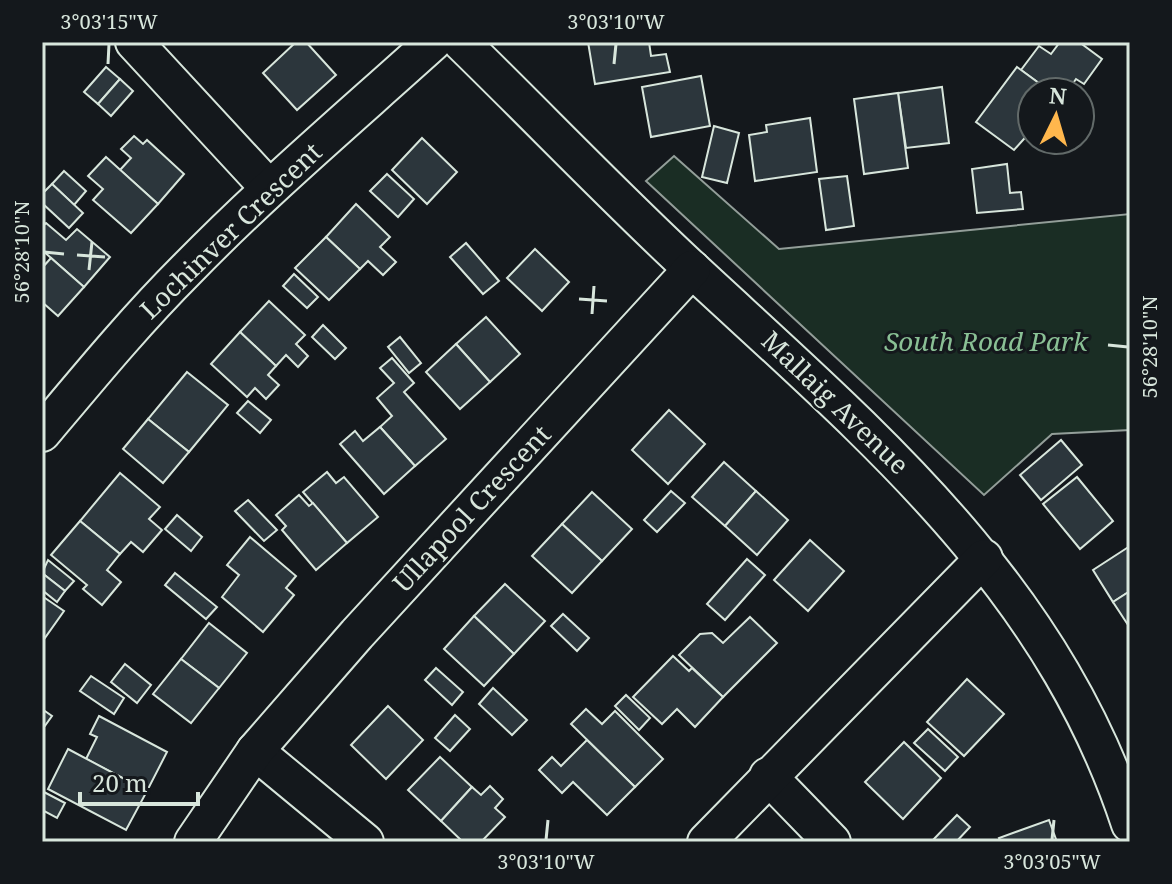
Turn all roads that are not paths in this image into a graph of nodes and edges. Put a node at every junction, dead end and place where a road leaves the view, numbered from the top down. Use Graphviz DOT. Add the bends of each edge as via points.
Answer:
graph roads {
  1 [pos="134,42"];
  2 [pos="433,42"];
  3 [pos="461,42"];
  4 [pos="269,188"];
  5 [pos="692,269"];
  6 [pos="42,433"];
  7 [pos="984,558"];
  8 [pos="255,751"];
  9 [pos="768,776"];
  10 [pos="1123,778"];
  11 [pos="1130,824"];
  12 [pos="193,842"];
  13 [pos="365,842"];
  14 [pos="706,842"];
  15 [pos="832,842"];
  1 -- 4 [label="street"];
  2 -- 4 [label="street, Lochinver Crescent"];
  3 -- 5 [label="street, Mallaig Avenue"];
  4 -- 6 [label="street, Lochinver Crescent" via="185,270"];
  5 -- 7 [label="street, Mallaig Avenue" via="863,427"];
  5 -- 8 [label="street, Ullapool Crescent"];
  7 -- 9 [label="street"];
  7 -- 10 [label="street, Mallaig Avenue" via="1060,665"];
  8 -- 12 [label="street, Ullapool Crescent"];
  8 -- 13 [label="street"];
  9 -- 14 [label="street"];
  9 -- 15 [label="street"];
  10 -- 11 [label="street, Mallaig Avenue"];
}
